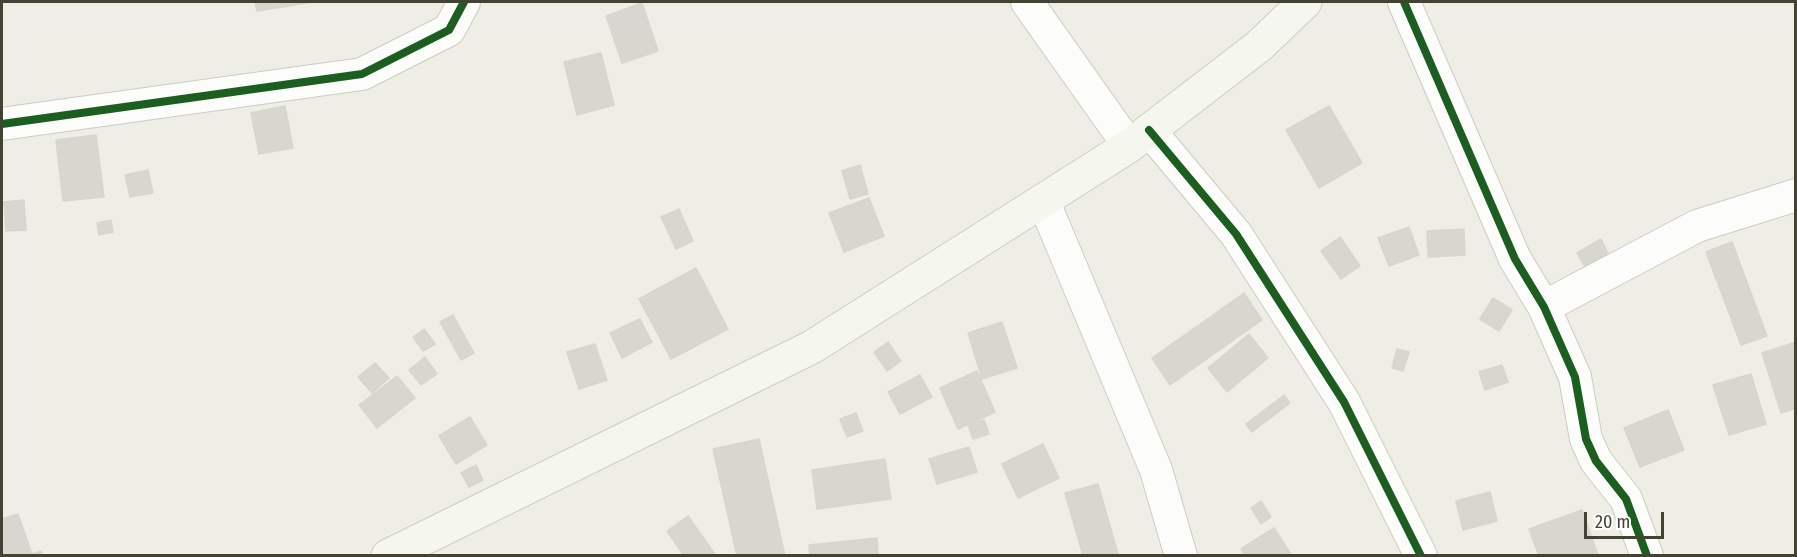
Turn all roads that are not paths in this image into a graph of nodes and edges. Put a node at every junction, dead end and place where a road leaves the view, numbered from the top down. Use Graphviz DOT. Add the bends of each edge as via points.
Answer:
graph roads {
  1 [pos="464,2"];
  2 [pos="1027,2"];
  3 [pos="1305,2"];
  4 [pos="1404,2"];
  5 [pos="2,124"];
  6 [pos="1139,138"];
  7 [pos="1796,195"];
  8 [pos="1043,200"];
  9 [pos="1544,307"];
  10 [pos="388,555"];
  11 [pos="1180,555"];
  12 [pos="1421,555"];
  13 [pos="1647,555"];
  1 -- 5 [label="street" via="449,30 362,74"];
  2 -- 6 [label="street"];
  3 -- 6 [label="main road" via="1259,46"];
  4 -- 9 [label="street" via="1515,259"];
  6 -- 8 [label="main road"];
  6 -- 12 [label="street" via="1236,234 1338,392"];
  7 -- 9 [label="street" via="1697,226"];
  8 -- 10 [label="main road" via="812,347"];
  8 -- 11 [label="street" via="1156,470"];
  9 -- 13 [label="street" via="1575,377 1586,439 1596,461 1626,499"];
}
